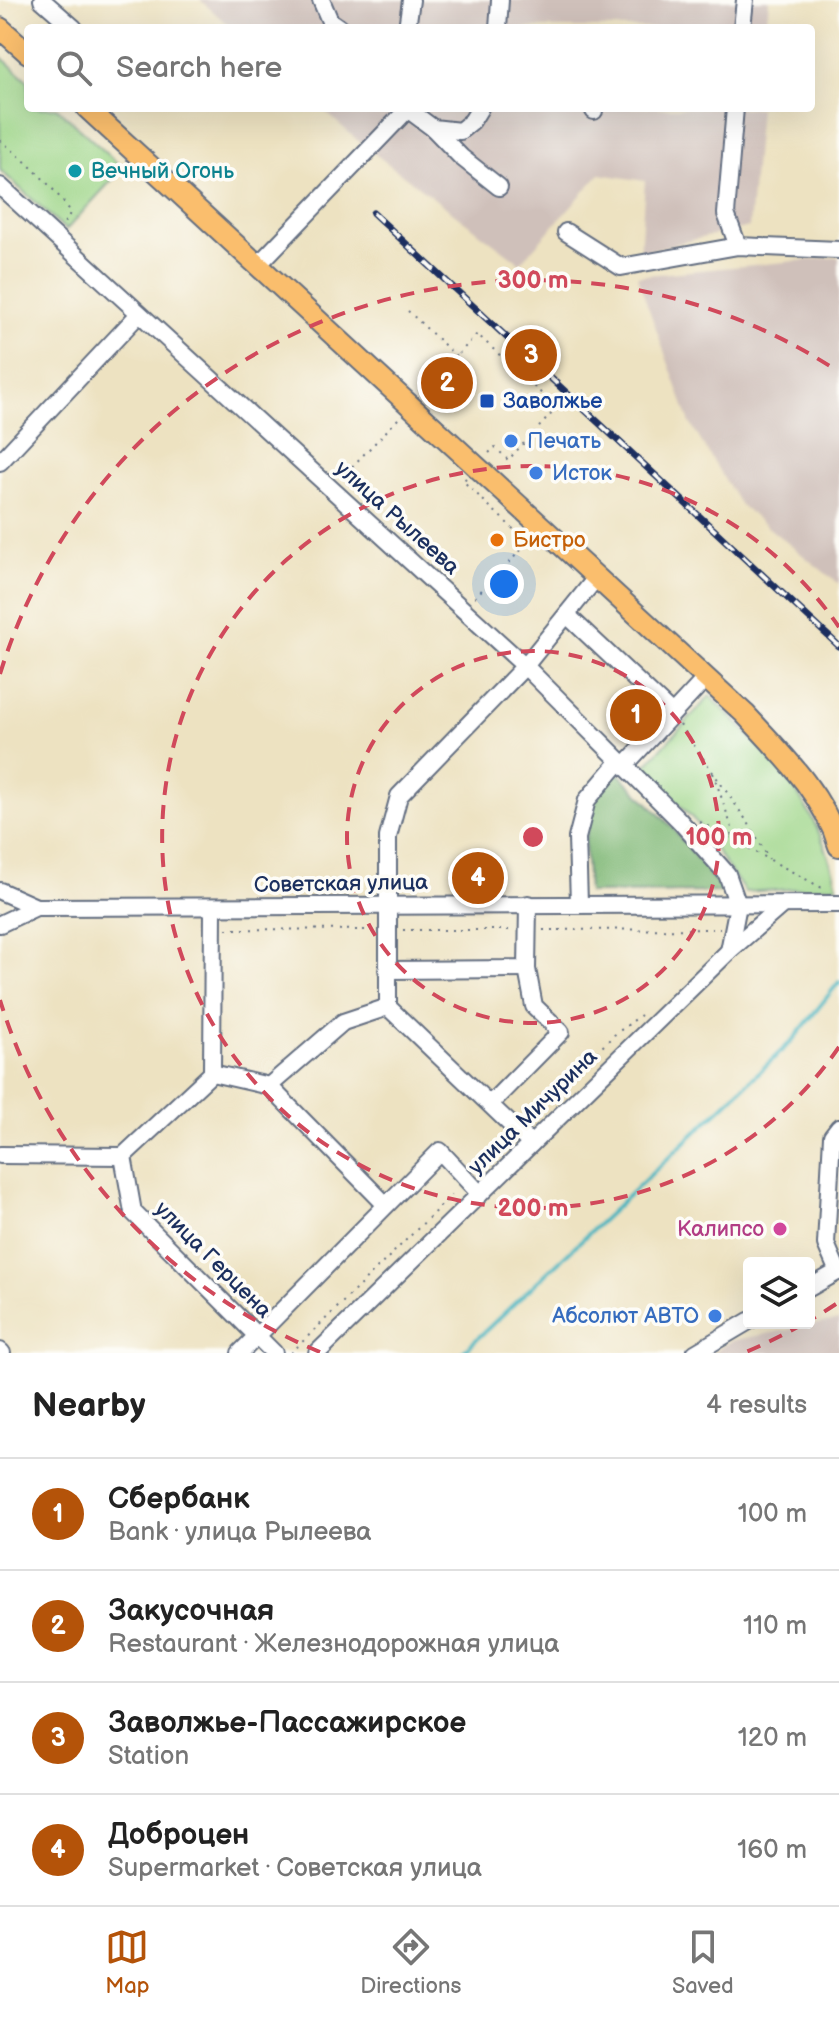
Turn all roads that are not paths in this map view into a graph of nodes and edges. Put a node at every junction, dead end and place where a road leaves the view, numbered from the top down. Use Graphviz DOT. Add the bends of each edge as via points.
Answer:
graph roads {
  1 [pos="42,0"];
  2 [pos="321,0"];
  3 [pos="411,0"];
  4 [pos="500,0"];
  5 [pos="745,0"];
  6 [pos="69,24"];
  7 [pos="334,24"];
  8 [pos="408,24"];
  9 [pos="498,24"];
  10 [pos="742,24"];
  11 [pos="0,28"];
  12 [pos="24,49"];
  13 [pos="91,112"];
  14 [pos="403,112"];
  15 [pos="410,112"];
  16 [pos="478,112"];
  17 [pos="735,112"];
  18 [pos="433,128"];
  19 [pos="0,186"];
  20 [pos="499,187"];
  21 [pos="566,232"];
  22 [pos="738,246"];
  23 [pos="839,250"];
  24 [pos="258,265"];
  25 [pos="139,314"];
  26 [pos="0,462"];
  27 [pos="596,578"];
  28 [pos="567,615"];
  29 [pos="525,666"];
  30 [pos="706,678"];
  31 [pos="672,714"];
  32 [pos="623,763"];
  33 [pos="839,846"];
  34 [pos="0,891"];
  35 [pos="579,903"];
  36 [pos="528,904"];
  37 [pos="839,904"];
  38 [pos="387,905"];
  39 [pos="738,905"];
  40 [pos="782,905"];
  41 [pos="36,907"];
  42 [pos="213,908"];
  43 [pos="0,924"];
  44 [pos="729,951"];
  45 [pos="527,969"];
  46 [pos="387,970"];
  47 [pos="388,1007"];
  48 [pos="212,1073"];
  49 [pos="269,1086"];
  50 [pos="490,1104"];
  51 [pos="839,1127"];
  52 [pos="531,1144"];
  53 [pos="0,1155"];
  54 [pos="123,1156"];
  55 [pos="480,1194"];
  56 [pos="386,1205"];
  57 [pos="839,1272"];
  58 [pos="815,1285"];
  59 [pos="743,1325"];
  60 [pos="257,1336"];
  61 [pos="240,1353"];
  62 [pos="274,1353"];
  63 [pos="317,1353"];
  64 [pos="695,1353"];
  1 -- 6 [label="street"];
  2 -- 7 [label="street"];
  3 -- 8 [label="street"];
  4 -- 9 [label="street"];
  5 -- 10 [label="street"];
  11 -- 12 [label="main road"];
  13 -- 24 [label="main road"];
  14 -- 24 [label="street"];
  15 -- 18 [label="street"];
  16 -- 18 [label="street" via="460,131"];
  17 -- 22 [label="street" via="726,214"];
  18 -- 20 [label="street"];
  19 -- 25 [label="street, улица Рылеева"];
  21 -- 22 [label="street" via="621,267"];
  22 -- 23 [label="street"];
  24 -- 27 [label="main road"];
  25 -- 26 [label="street"];
  25 -- 29 [label="street, улица Рылеева"];
  27 -- 28 [label="street"];
  27 -- 30 [label="main road"];
  28 -- 29 [label="street"];
  28 -- 31 [label="street"];
  29 -- 32 [label="street, улица Рылеева"];
  29 -- 38 [label="street" via="399,796 388,837"];
  30 -- 31 [label="street"];
  30 -- 33 [label="main road" via="800,774"];
  31 -- 32 [label="street"];
  32 -- 35 [label="street" via="587,800 577,838"];
  32 -- 39 [label="street, улица Рылеева" via="727,874"];
  34 -- 41 [label="street"];
  35 -- 36 [label="street, Советская улица"];
  35 -- 39 [label="street, Советская улица"];
  36 -- 38 [label="street, Советская улица"];
  36 -- 45 [label="street"];
  37 -- 40 [label="street, Советская улица"];
  38 -- 42 [label="street, Советская улица"];
  38 -- 46 [label="street"];
  39 -- 40 [label="street, Советская улица"];
  39 -- 44 [label="street"];
  40 -- 44 [label="street, улица Мичурина"];
  41 -- 42 [label="street, Советская улица"];
  41 -- 43 [label="street"];
  42 -- 48 [label="street"];
  44 -- 52 [label="street, улица Мичурина"];
  45 -- 46 [label="street"];
  45 -- 50 [label="street" via="534,1006 561,1032"];
  46 -- 47 [label="street"];
  47 -- 49 [label="street" via="343,1022"];
  47 -- 50 [label="street"];
  48 -- 49 [label="street"];
  48 -- 54 [label="street"];
  49 -- 56 [label="street"];
  50 -- 52 [label="street"];
  51 -- 57 [label="street" via="832,1136 826,1244"];
  52 -- 55 [label="street, улица Мичурина"];
  53 -- 54 [label="street"];
  54 -- 60 [label="street, улица Герцена" via="133,1212"];
  55 -- 56 [label="street" via="440,1151"];
  55 -- 63 [label="street, улица Мичурина"];
  56 -- 60 [label="street"];
  57 -- 58 [label="street"];
  59 -- 64 [label="street"];
  60 -- 61 [label="street"];
  60 -- 62 [label="street, улица Герцена"];
}
